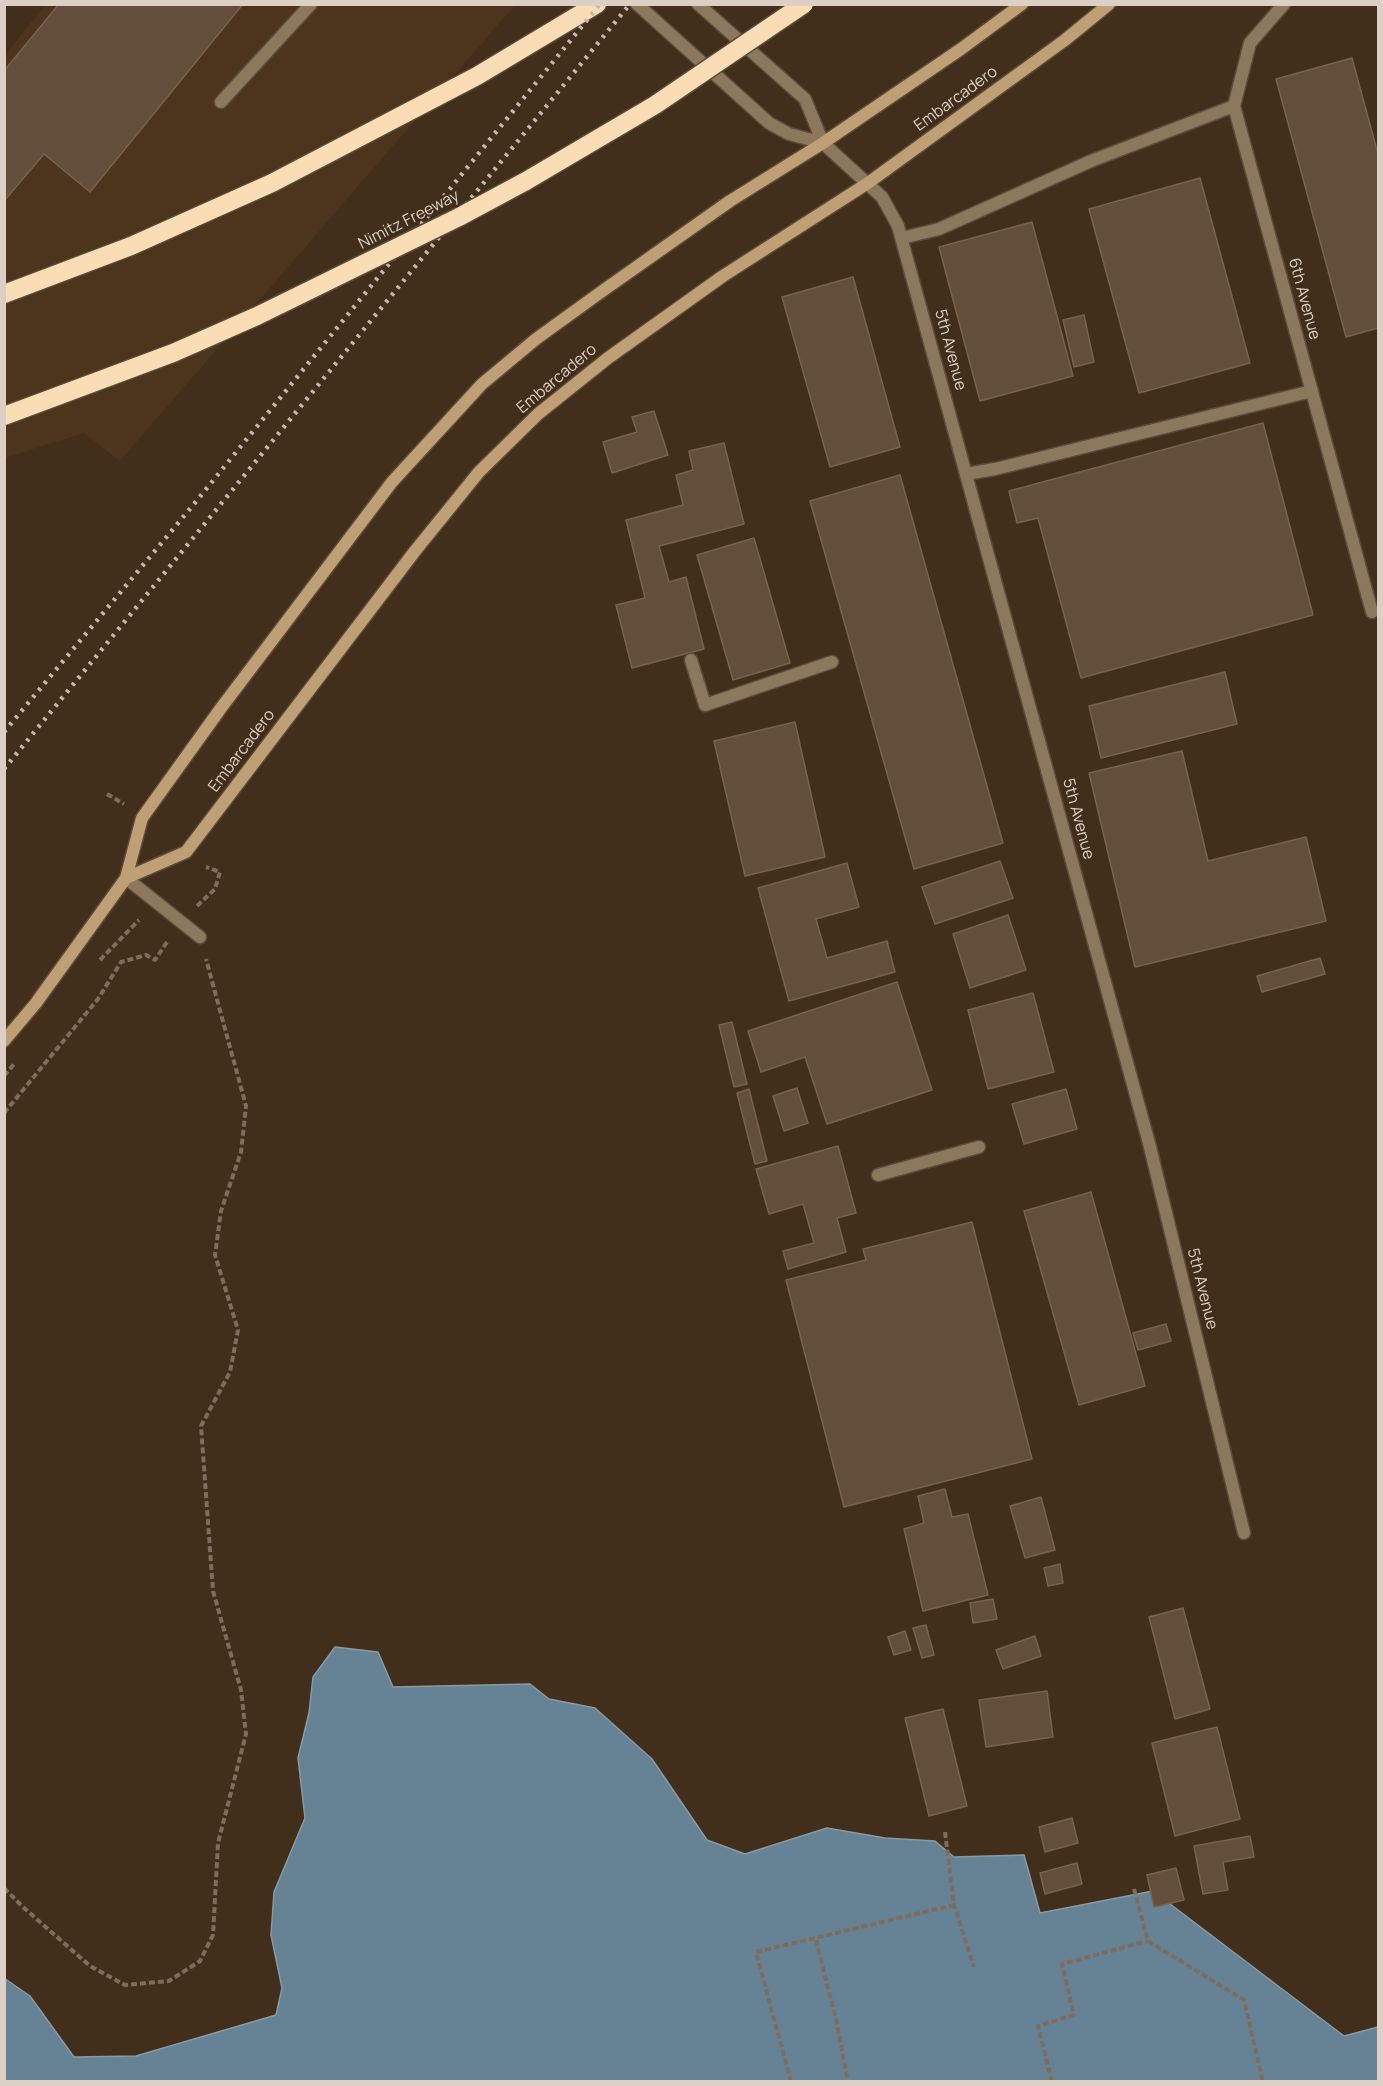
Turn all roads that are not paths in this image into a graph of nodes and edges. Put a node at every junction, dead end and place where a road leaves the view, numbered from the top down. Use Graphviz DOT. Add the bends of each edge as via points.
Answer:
graph roads {
  1 [pos="311,4"];
  2 [pos="597,4"];
  3 [pos="637,4"];
  4 [pos="698,4"];
  5 [pos="804,4"];
  6 [pos="1022,4"];
  7 [pos="1109,4"];
  8 [pos="1284,4"];
  9 [pos="221,102"];
  10 [pos="1234,106"];
  11 [pos="823,142"];
  12 [pos="868,183"];
  13 [pos="902,238"];
  14 [pos="4,294"];
  15 [pos="1312,391"];
  16 [pos="4,416"];
  17 [pos="966,474"];
  18 [pos="1372,612"];
  19 [pos="691,660"];
  20 [pos="832,662"];
  21 [pos="126,878"];
  22 [pos="200,937"];
  23 [pos="4,1041"];
  24 [pos="979,1147"];
  25 [pos="878,1175"];
  26 [pos="1244,1533"];
  1 -- 9 [label="street"];
  2 -- 14 [label="highway" via="477,75 272,183 131,246"];
  3 -- 11 [label="street, 5th Avenue" via="769,123 789,134"];
  4 -- 11 [label="street, 5th Avenue" via="805,99"];
  5 -- 16 [label="highway, Nimitz Freeway, bridge" via="655,105 459,217 257,316 141,366"];
  6 -- 11 [label="main road"];
  7 -- 12 [label="main road, Embarcadero"];
  8 -- 10 [label="street, 6th Avenue" via="1250,43"];
  10 -- 13 [label="street" via="1091,161 939,229"];
  10 -- 15 [label="street, 6th Avenue"];
  11 -- 12 [label="street, 5th Avenue"];
  11 -- 21 [label="main road" via="730,201 601,292 482,384 392,482 142,818"];
  12 -- 13 [label="street, 5th Avenue" via="882,197"];
  12 -- 21 [label="main road, Embarcadero" via="723,276 608,358 538,414 479,472 186,852"];
  13 -- 17 [label="street, 5th Avenue"];
  15 -- 17 [label="street"];
  15 -- 18 [label="street, 6th Avenue"];
  17 -- 26 [label="street, 5th Avenue" via="1149,1143"];
  19 -- 20 [label="street" via="705,705"];
  21 -- 22 [label="street"];
  21 -- 23 [label="main road"];
  24 -- 25 [label="street"];
}
